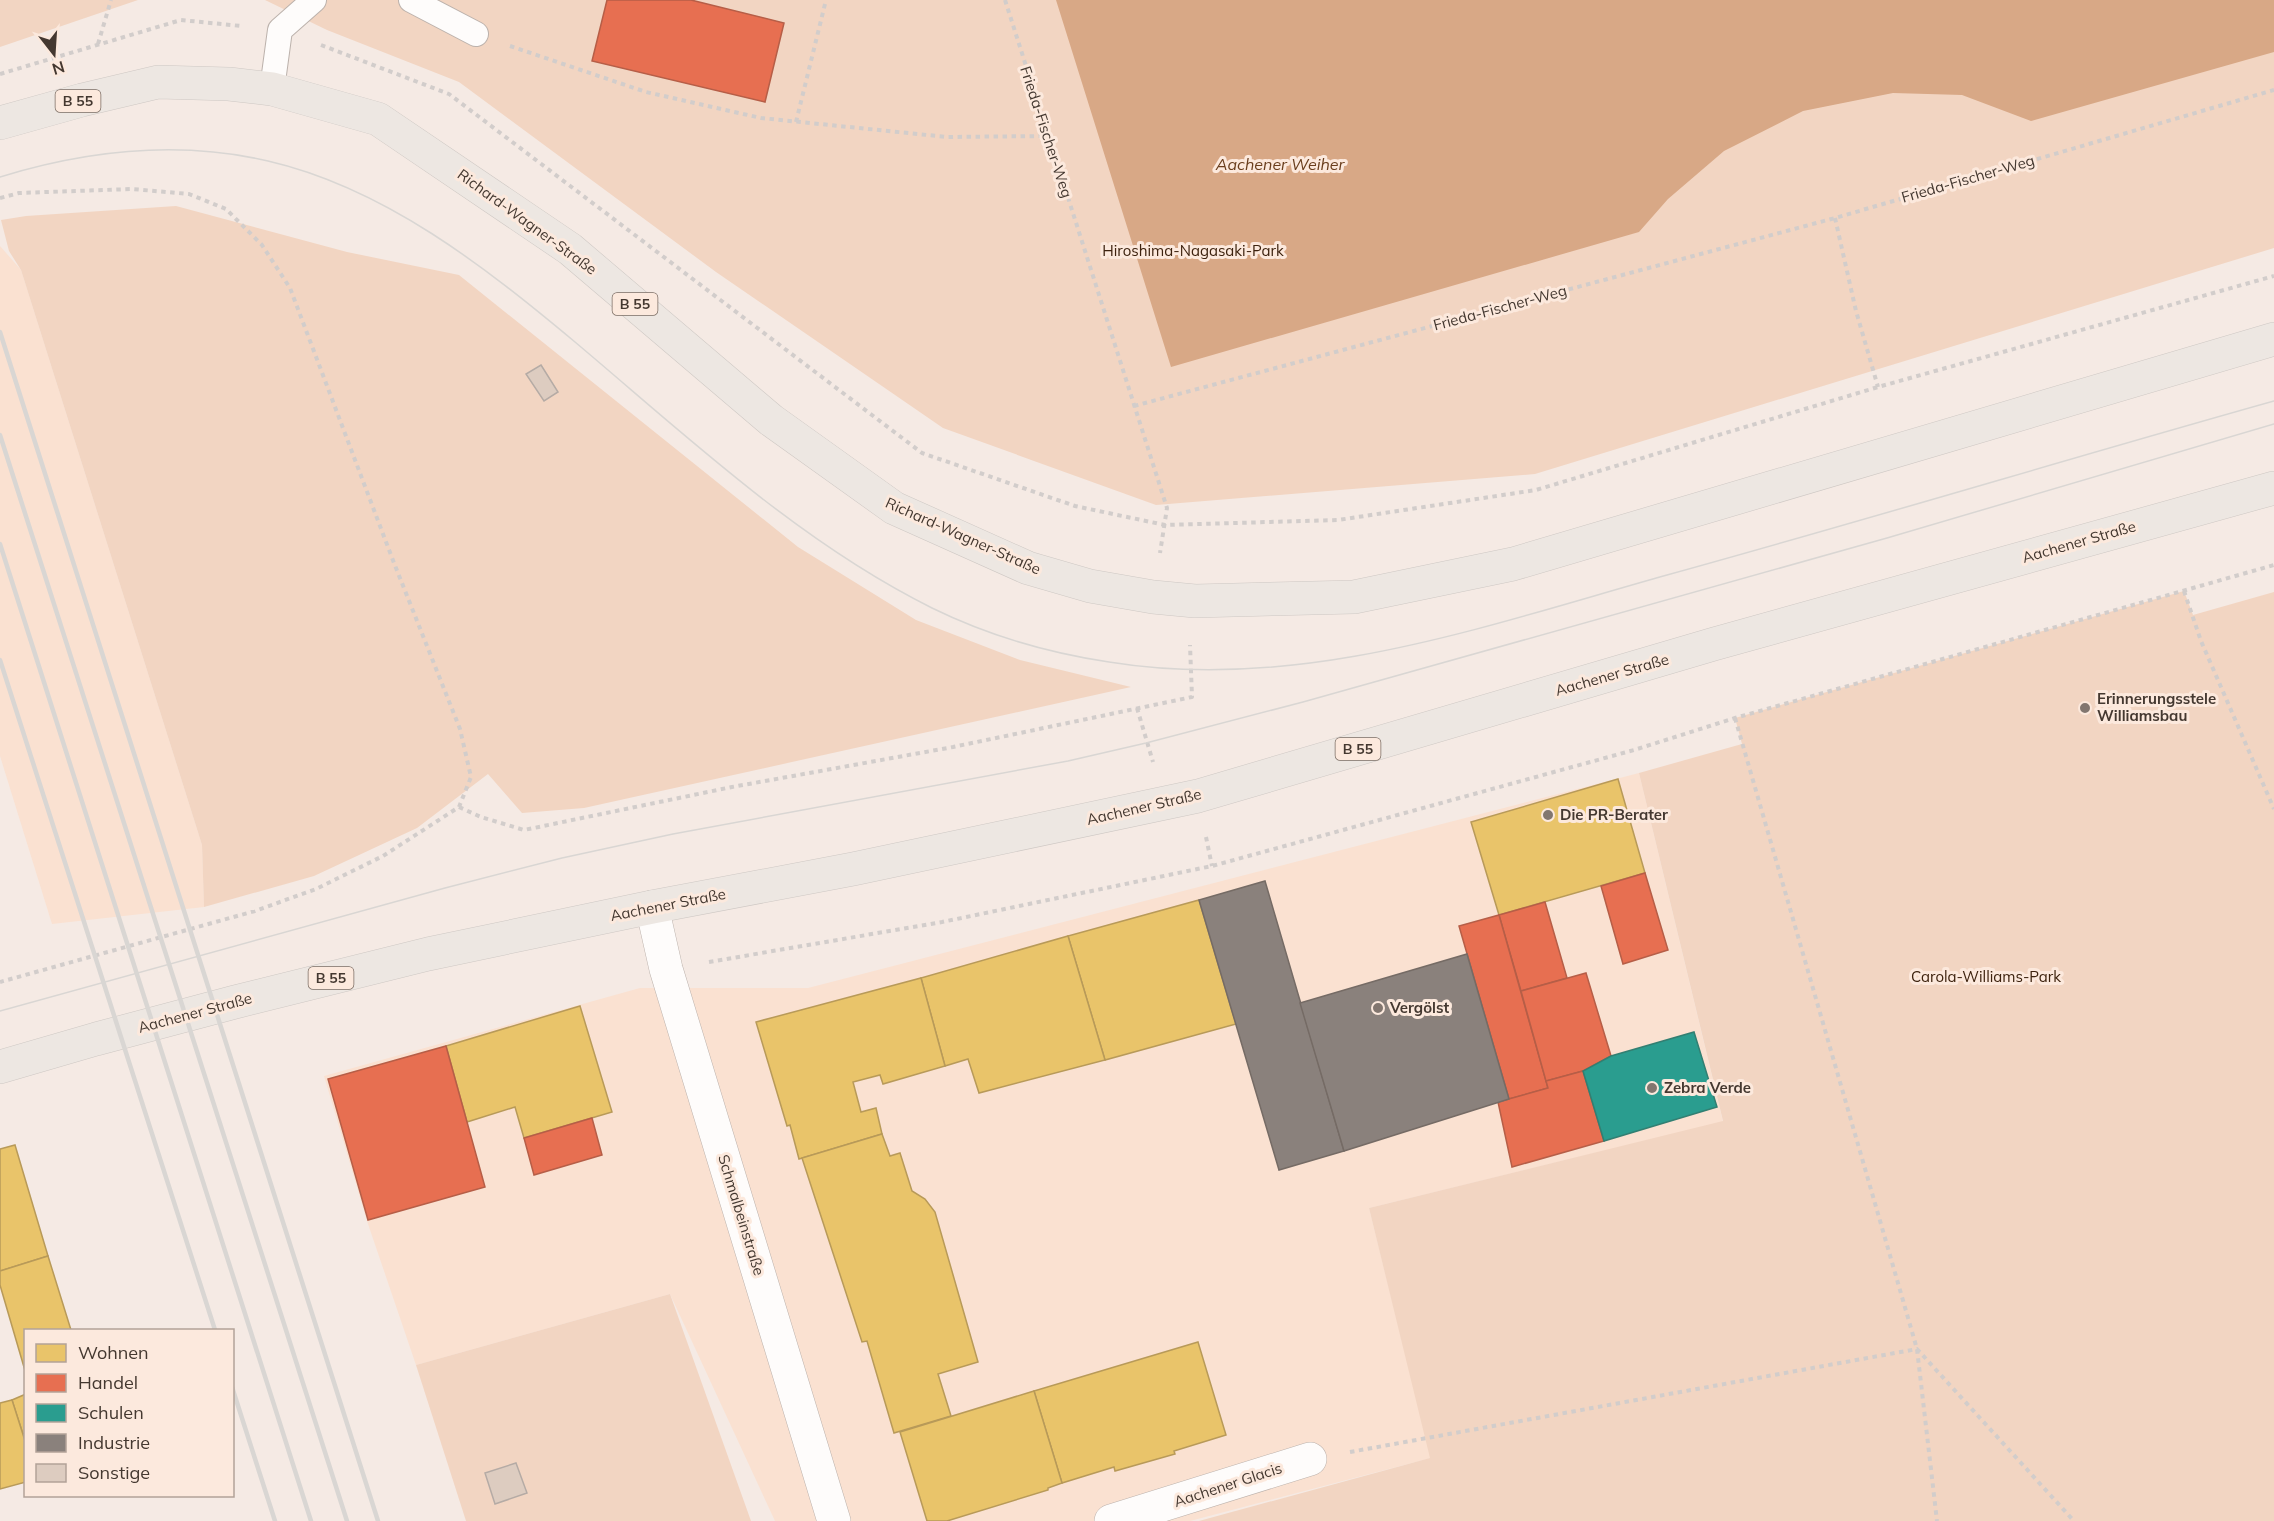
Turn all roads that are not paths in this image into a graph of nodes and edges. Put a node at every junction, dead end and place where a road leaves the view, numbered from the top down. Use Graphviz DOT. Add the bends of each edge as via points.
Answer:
graph roads {
  1 [pos="314,0"];
  2 [pos="411,0"];
  3 [pos="476,34"];
  4 [pos="272,89"];
  5 [pos="0,123"];
  6 [pos="2274,339"];
  7 [pos="2274,488"];
  8 [pos="652,907"];
  9 [pos="0,1068"];
  10 [pos="1310,1459"];
  11 [pos="834,1521"];
  12 [pos="1112,1521"];
  1 -- 4 [label="lane" via="280,30"];
  2 -- 3 [label="lane"];
  4 -- 5 [label="main road, Richard-Wagner-Straße / B 55" via="158,82"];
  4 -- 6 [label="main road, Richard-Wagner-Straße / B 55" via="378,118 570,249 771,420 894,508 1028,568 1090,586 1153,597 1195,601 1354,597 1491,568"];
  7 -- 8 [label="main road, Aachener Straße / B 55" via="1725,641 1198,796"];
  8 -- 9 [label="main road, Aachener Straße / B 55" via="405,960 212,1008"];
  8 -- 11 [label="street, Schmalbeinstraße" via="666,969"];
  10 -- 12 [label="street, Aachener Glacis"];
}
